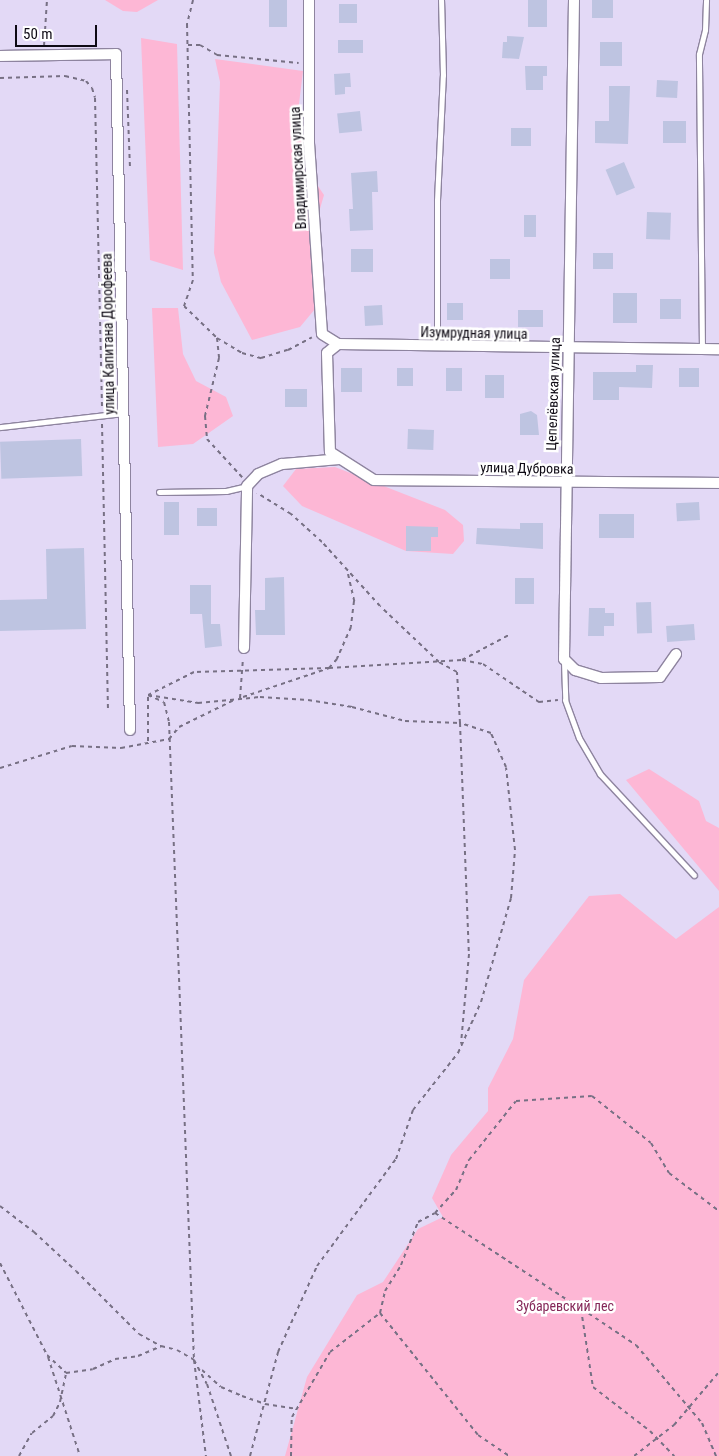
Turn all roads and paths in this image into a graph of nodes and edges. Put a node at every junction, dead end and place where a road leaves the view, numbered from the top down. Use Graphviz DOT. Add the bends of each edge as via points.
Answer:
graph roads {
  1 [pos="47,0"];
  2 [pos="193,0"];
  3 [pos="309,0"];
  4 [pos="440,0"];
  5 [pos="574,0"];
  6 [pos="706,0"];
  7 [pos="188,45"];
  8 [pos="43,55"];
  9 [pos="0,56"];
  10 [pos="309,65"];
  11 [pos="0,78"];
  12 [pos="322,334"];
  13 [pos="217,338"];
  14 [pos="338,344"];
  15 [pos="437,347"];
  16 [pos="569,348"];
  17 [pos="702,349"];
  18 [pos="719,350"];
  19 [pos="124,413"];
  20 [pos="102,416"];
  21 [pos="0,427"];
  22 [pos="341,459"];
  23 [pos="564,483"];
  24 [pos="719,483"];
  25 [pos="247,486"];
  26 [pos="159,492"];
  27 [pos="348,574"];
  28 [pos="511,634"];
  29 [pos="244,648"];
  30 [pos="676,654"];
  31 [pos="564,658"];
  32 [pos="462,660"];
  33 [pos="439,662"];
  34 [pos="329,668"];
  35 [pos="242,670"];
  36 [pos="148,694"];
  37 [pos="240,698"];
  38 [pos="566,700"];
  39 [pos="108,709"];
  40 [pos="460,723"];
  41 [pos="130,730"];
  42 [pos="168,739"];
  43 [pos="148,741"];
  44 [pos="0,768"];
  45 [pos="694,875"];
  46 [pos="460,1048"];
  47 [pos="0,1206"];
  48 [pos="719,1211"];
  49 [pos="436,1213"];
  50 [pos="0,1262"];
  51 [pos="582,1309"];
  52 [pos="380,1313"];
  53 [pos="161,1346"];
  54 [pos="47,1355"];
  55 [pos="194,1360"];
  56 [pos="200,1368"];
  57 [pos="719,1372"];
  58 [pos="66,1373"];
  59 [pos="60,1402"];
  60 [pos="265,1404"];
  61 [pos="689,1408"];
  62 [pos="296,1409"];
  63 [pos="657,1438"];
  64 [pos="19,1456"];
  65 [pos="80,1456"];
  66 [pos="206,1456"];
  67 [pos="231,1456"];
  68 [pos="250,1456"];
  69 [pos="290,1456"];
  70 [pos="509,1456"];
  71 [pos="634,1456"];
  72 [pos="674,1456"];
  73 [pos="716,1456"];
  1 -- 8 [label="path"];
  2 -- 7 [label="path"];
  3 -- 10 [label="street, Владимирская улица"];
  4 -- 15 [label="lane" via="443,76 437,200"];
  5 -- 16 [label="street, Цепелёвская улица"];
  6 -- 17 [label="lane" via="705,30 699,54"];
  7 -- 10 [label="path" via="200,45 217,55"];
  7 -- 13 [label="path" via="193,280 184,306"];
  8 -- 9 [label="street, улица Капитана Дорофеева"];
  8 -- 19 [label="street, улица Капитана Дорофеева" via="116,54"];
  10 -- 12 [label="street, Владимирская улица" via="309,143"];
  11 -- 20 [label="path" via="79,78 86,81 94,93"];
  12 -- 13 [label="path" via="261,358 242,353"];
  12 -- 14 [label="street"];
  13 -- 25 [label="path" via="219,358 205,416 207,439"];
  14 -- 15 [label="street, Изумрудная улица"];
  14 -- 22 [label="street, улица Дубровка" via="327,353 330,452"];
  15 -- 16 [label="street, Изумрудная улица"];
  16 -- 17 [label="street, Изумрудная улица"];
  16 -- 23 [label="street, Цепелёвская улица"];
  17 -- 18 [label="street, Изумрудная улица"];
  19 -- 20 [label="lane"];
  19 -- 41 [label="street, улица Капитана Дорофеева"];
  20 -- 21 [label="lane"];
  20 -- 39 [label="path"];
  22 -- 23 [label="street, улица Дубровка" via="374,480"];
  22 -- 25 [label="street" via="282,464 258,474"];
  23 -- 24 [label="street, улица Дубровка"];
  23 -- 31 [label="street, Цепелёвская улица"];
  25 -- 26 [label="lane" via="226,491"];
  25 -- 27 [label="path" via="291,514 322,542"];
  25 -- 29 [label="street"];
  27 -- 33 [label="path"];
  27 -- 34 [label="path" via="354,601 351,628 337,659"];
  28 -- 32 [label="path"];
  29 -- 35 [label="path"];
  30 -- 31 [label="street" via="660,677 602,678 575,670"];
  31 -- 38 [label="lane"];
  32 -- 33 [label="path"];
  32 -- 38 [label="path" via="483,664 539,702"];
  33 -- 34 [label="path"];
  33 -- 40 [label="path" via="457,672"];
  34 -- 35 [label="path"];
  34 -- 37 [label="path"];
  35 -- 36 [label="path" via="194,672"];
  35 -- 37 [label="path"];
  36 -- 37 [label="path" via="198,703"];
  36 -- 42 [label="path" via="164,702"];
  36 -- 43 [label="path"];
  37 -- 40 [label="path" via="308,700 352,707 404,721"];
  37 -- 42 [label="path" via="179,727"];
  38 -- 45 [label="lane" via="579,738 600,774"];
  40 -- 46 [label="path" via="469,954"];
  40 -- 46 [label="path" via="491,733 499,746 506,767 515,850 512,890 499,944 481,1002"];
  42 -- 43 [label="path"];
  42 -- 55 [label="path"];
  43 -- 44 [label="path" via="120,748 72,746"];
  46 -- 60 [label="path" via="446,1073 413,1110 396,1159 317,1266 278,1352"];
  47 -- 53 [label="path" via="55,1251 139,1334"];
  48 -- 49 [label="path" via="669,1173 651,1143 592,1096 516,1101 469,1160 456,1190"];
  49 -- 51 [label="path"];
  49 -- 52 [label="path" via="418,1222 401,1266 385,1291"];
  50 -- 54 [label="path"];
  51 -- 61 [label="path" via="636,1344"];
  51 -- 63 [label="path" via="593,1387"];
  52 -- 62 [label="path" via="330,1352"];
  52 -- 70 [label="path" via="478,1435"];
  53 -- 55 [label="path" via="177,1350"];
  53 -- 58 [label="path" via="93,1368"];
  54 -- 58 [label="path"];
  54 -- 59 [label="path"];
  55 -- 56 [label="path"];
  55 -- 66 [label="path"];
  56 -- 60 [label="path" via="221,1387"];
  56 -- 67 [label="path"];
  57 -- 61 [label="path"];
  58 -- 59 [label="path"];
  59 -- 64 [label="path" via="53,1416 32,1433"];
  59 -- 65 [label="path"];
  60 -- 62 [label="path"];
  60 -- 68 [label="path"];
  61 -- 63 [label="path" via="674,1426"];
  61 -- 73 [label="path" via="702,1424"];
  62 -- 69 [label="path" via="292,1417"];
  63 -- 71 [label="path"];
  63 -- 72 [label="path"];
}
